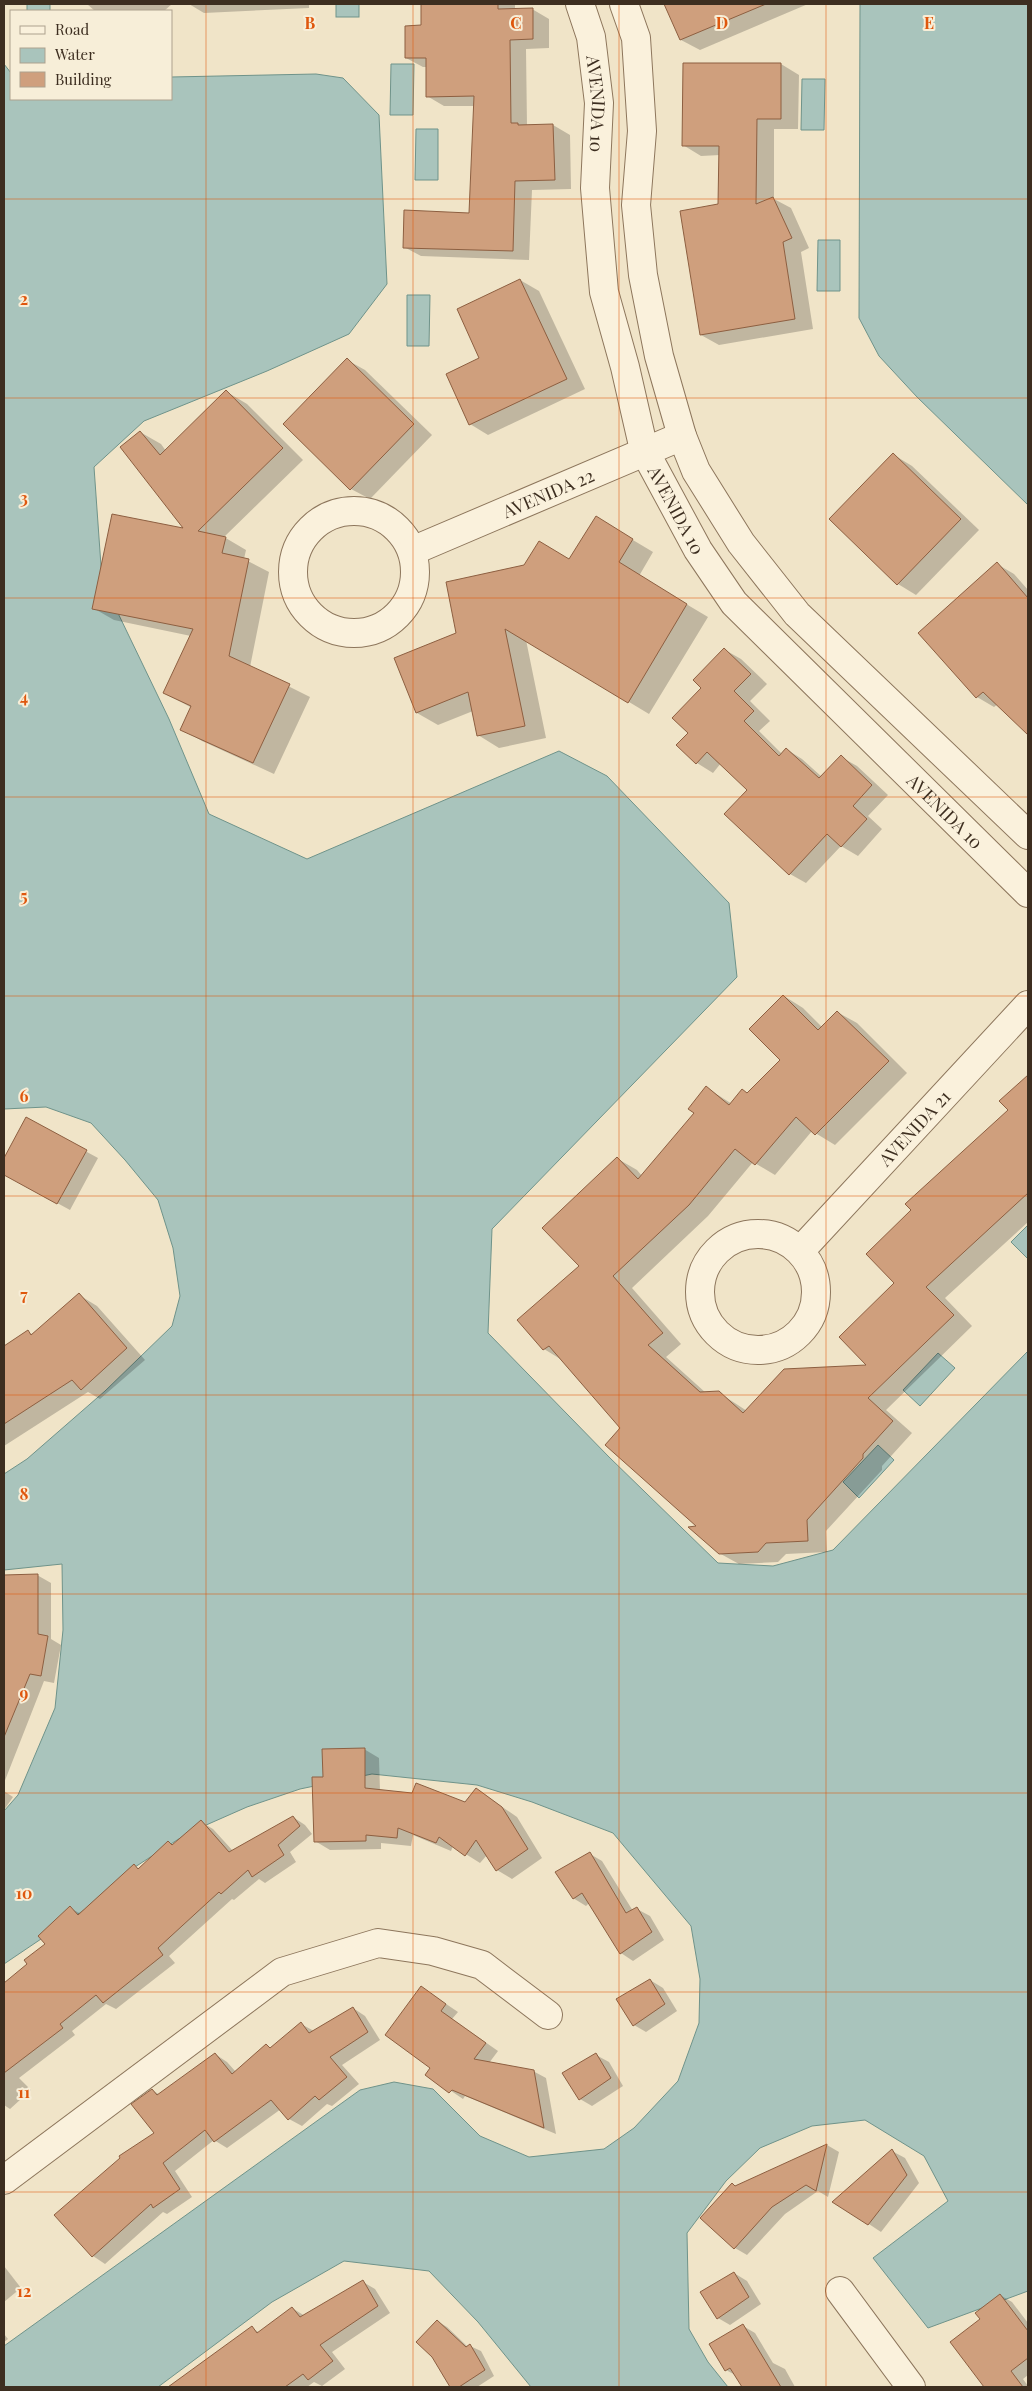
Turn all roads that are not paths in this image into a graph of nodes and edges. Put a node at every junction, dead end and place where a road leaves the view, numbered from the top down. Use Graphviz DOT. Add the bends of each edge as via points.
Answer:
graph roads {
  1 [pos="580,4"];
  2 [pos="624,4"];
  3 [pos="682,436"];
  4 [pos="644,450"];
  5 [pos="412,551"];
  6 [pos="1028,834"];
  7 [pos="1028,892"];
  8 [pos="1028,1006"];
  9 [pos="800,1251"];
  10 [pos="548,2015"];
  11 [pos="4,2180"];
  12 [pos="840,2292"];
  13 [pos="911,2387"];
  1 -- 4 [label="street, AVENIDA 10" via="591,37 600,103 595,188 604,292"];
  2 -- 3 [label="street, AVENIDA 10" via="636,38 642,131 636,205 643,275 659,356"];
  3 -- 4 [label="street, AVENIDA 22"];
  3 -- 6 [label="street, AVENIDA 10" via="696,471 741,543 797,614"];
  4 -- 5 [label="street, AVENIDA 22"];
  4 -- 7 [label="street, AVENIDA 10" via="698,550 734,603"];
  5 -- 5 [label="street" via="400,530 380,516 358,510 334,514 313,526 299,545 293,569 296,592 308,613 328,627 351,633 375,630 395,617 410,598 415,575"];
  8 -- 9 [label="street, AVENIDA 21"];
  9 -- 9 [label="street" via="781,1238 759,1234 736,1238 717,1251 704,1270 700,1292 704,1314 717,1333 735,1346 758,1351 780,1346 799,1334 812,1315 817,1292 812,1270"];
  10 -- 11 [label="street" via="482,1965 433,1951 378,1943 328,1957 282,1972"];
  12 -- 13 [label="street"];
}
